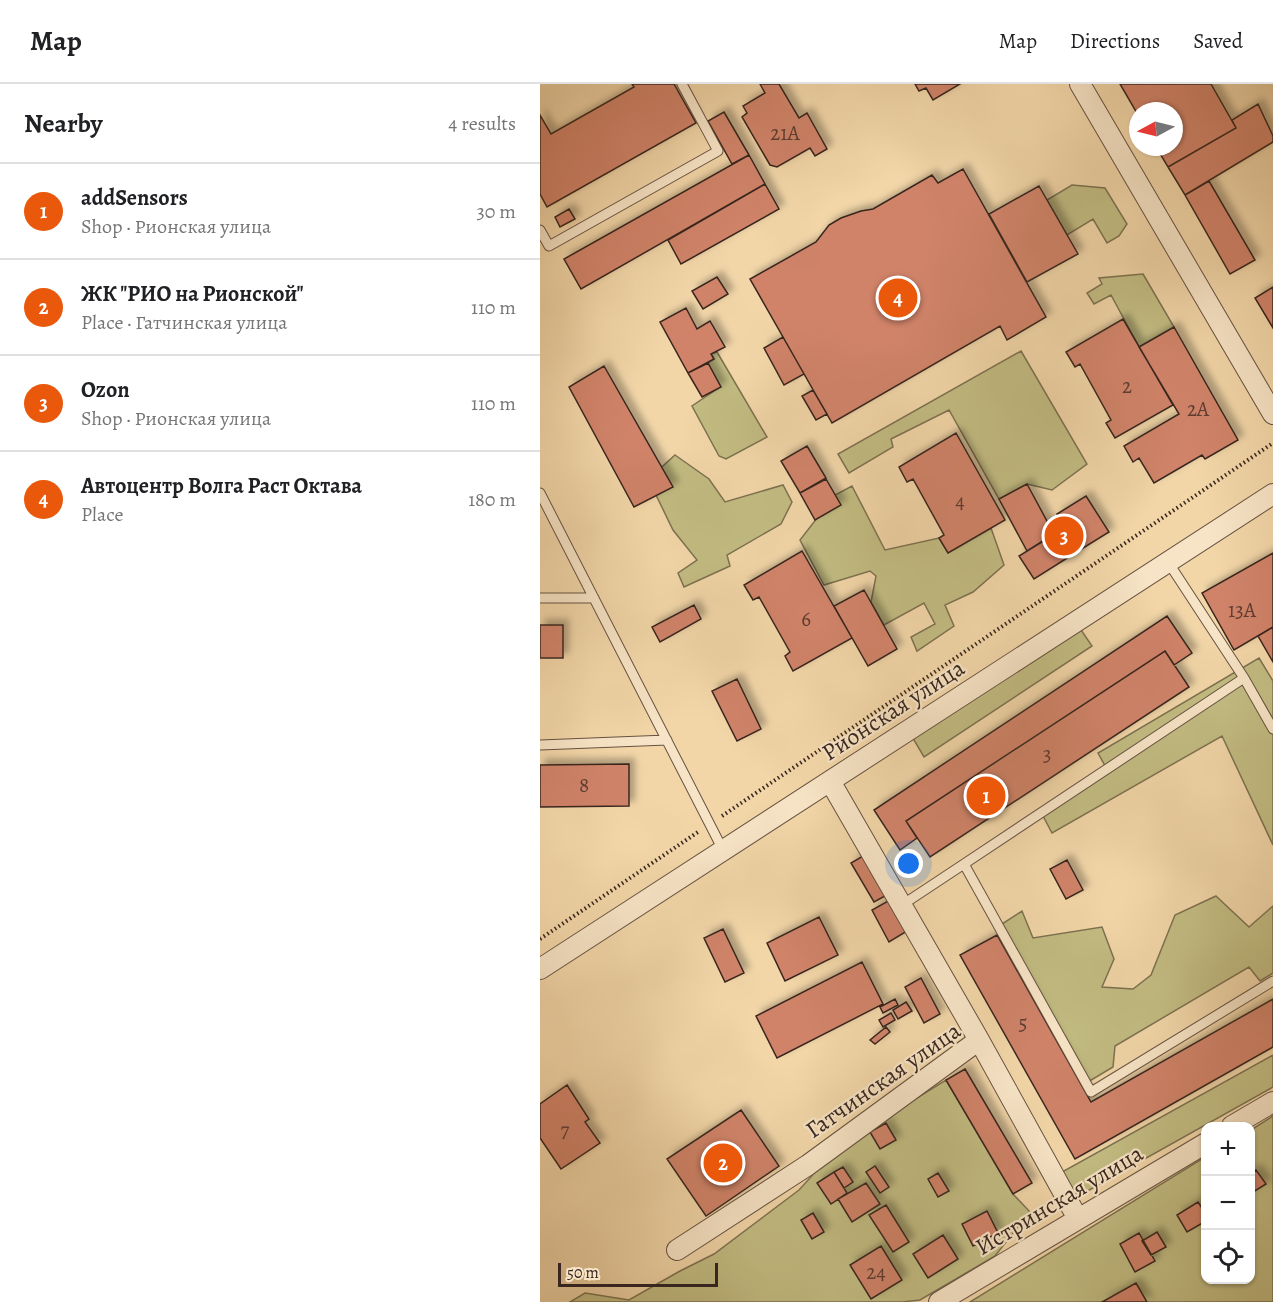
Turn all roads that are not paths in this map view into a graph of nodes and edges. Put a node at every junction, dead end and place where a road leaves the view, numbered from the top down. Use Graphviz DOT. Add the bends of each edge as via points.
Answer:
graph roads {
  1 [pos="682,84"];
  2 [pos="1080,84"];
  3 [pos="540,230"];
  4 [pos="1273,414"];
  5 [pos="540,493"];
  6 [pos="1273,494"];
  7 [pos="1168,562"];
  8 [pos="540,598"];
  9 [pos="594,598"];
  10 [pos="1244,678"];
  11 [pos="1273,729"];
  12 [pos="667,740"];
  13 [pos="540,745"];
  14 [pos="830,781"];
  15 [pos="723,850"];
  16 [pos="964,864"];
  17 [pos="902,905"];
  18 [pos="540,969"];
  19 [pos="1273,981"];
  20 [pos="979,1040"];
  21 [pos="1273,1102"];
  22 [pos="1239,1122"];
  23 [pos="1201,1146"];
  24 [pos="1078,1219"];
  25 [pos="677,1250"];
  26 [pos="939,1302"];
  1 -- 3 [label="lane" via="718,151 549,246"];
  2 -- 4 [label="street"];
  5 -- 9 [label="lane"];
  6 -- 7 [label="street, Рионская улица"];
  7 -- 10 [label="lane"];
  7 -- 14 [label="street, Рионская улица"];
  8 -- 9 [label="lane"];
  9 -- 12 [label="lane"];
  10 -- 11 [label="lane"];
  10 -- 16 [label="lane"];
  12 -- 13 [label="lane"];
  12 -- 15 [label="lane"];
  14 -- 15 [label="street, Рионская улица"];
  14 -- 17 [label="street"];
  15 -- 18 [label="street, Рионская улица"];
  16 -- 17 [label="lane"];
  16 -- 19 [label="lane" via="1091,1092"];
  17 -- 20 [label="street"];
  20 -- 24 [label="street, Гатчинская улица"];
  20 -- 25 [label="street, Гатчинская улица" via="808,1165"];
  21 -- 22 [label="street"];
  23 -- 24 [label="street, Истринская улица"];
  24 -- 26 [label="street, Истринская улица"];
}
